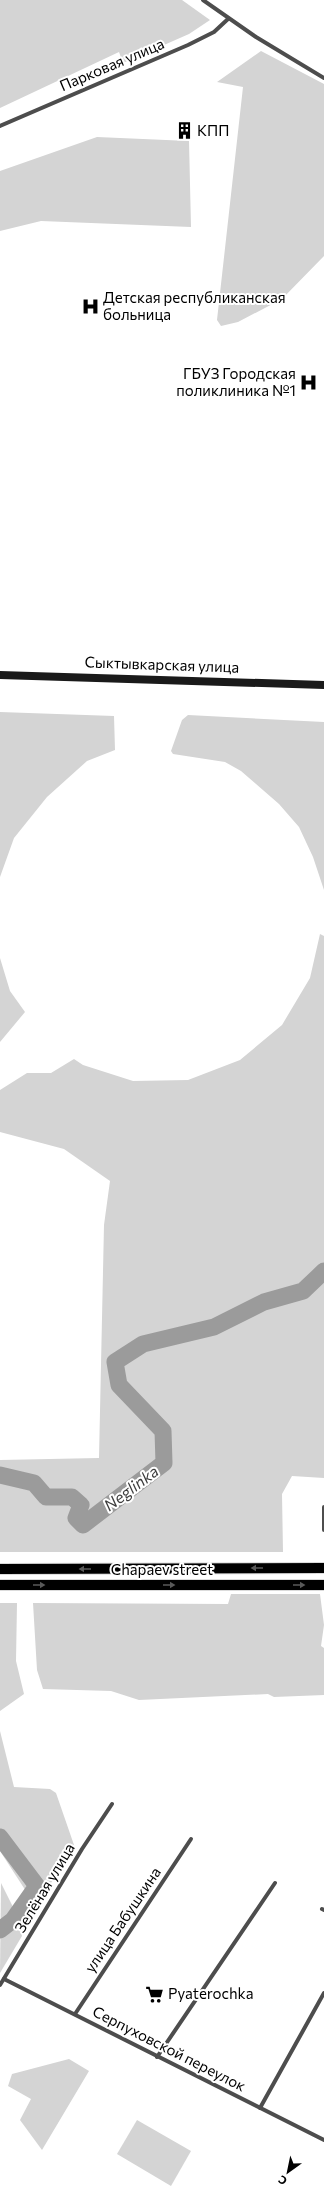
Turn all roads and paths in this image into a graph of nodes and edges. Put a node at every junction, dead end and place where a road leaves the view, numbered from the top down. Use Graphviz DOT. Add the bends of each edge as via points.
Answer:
graph roads {
  1 [pos="203,0"];
  2 [pos="228,19"];
  3 [pos="324,78"];
  4 [pos="0,126"];
  5 [pos="0,675"];
  6 [pos="324,686"];
  7 [pos="324,1506"];
  8 [pos="324,1530"];
  9 [pos="324,1568"];
  10 [pos="0,1569"];
  11 [pos="0,1585"];
  12 [pos="324,1585"];
  13 [pos="112,1804"];
  14 [pos="191,1839"];
  15 [pos="275,1883"];
  16 [pos="4,1979"];
  17 [pos="0,1985"];
  18 [pos="324,1993"];
  19 [pos="75,2014"];
  20 [pos="157,2057"];
  21 [pos="260,2108"];
  22 [pos="324,2140"];
  1 -- 2 [label="street"];
  2 -- 3 [label="street"];
  2 -- 4 [label="street, Парковая улица" via="214,32 188,45"];
  5 -- 6 [label="main road, Сыктывкарская улица"];
  7 -- 8 [label="street"];
  9 -- 10 [label="main road, Chapaev street, one-way"];
  11 -- 12 [label="main road, Chapaev street, one-way"];
  13 -- 16 [label="street, Зелёная улица"];
  14 -- 19 [label="street, улица Бабушкина"];
  15 -- 20 [label="street"];
  16 -- 17 [label="street, Зелёная улица"];
  16 -- 19 [label="street, Серпуховской переулок"];
  18 -- 21 [label="street"];
  19 -- 20 [label="street, Серпуховской переулок"];
  20 -- 21 [label="street, Серпуховской переулок"];
  21 -- 22 [label="street, Серпуховской переулок"];
}
